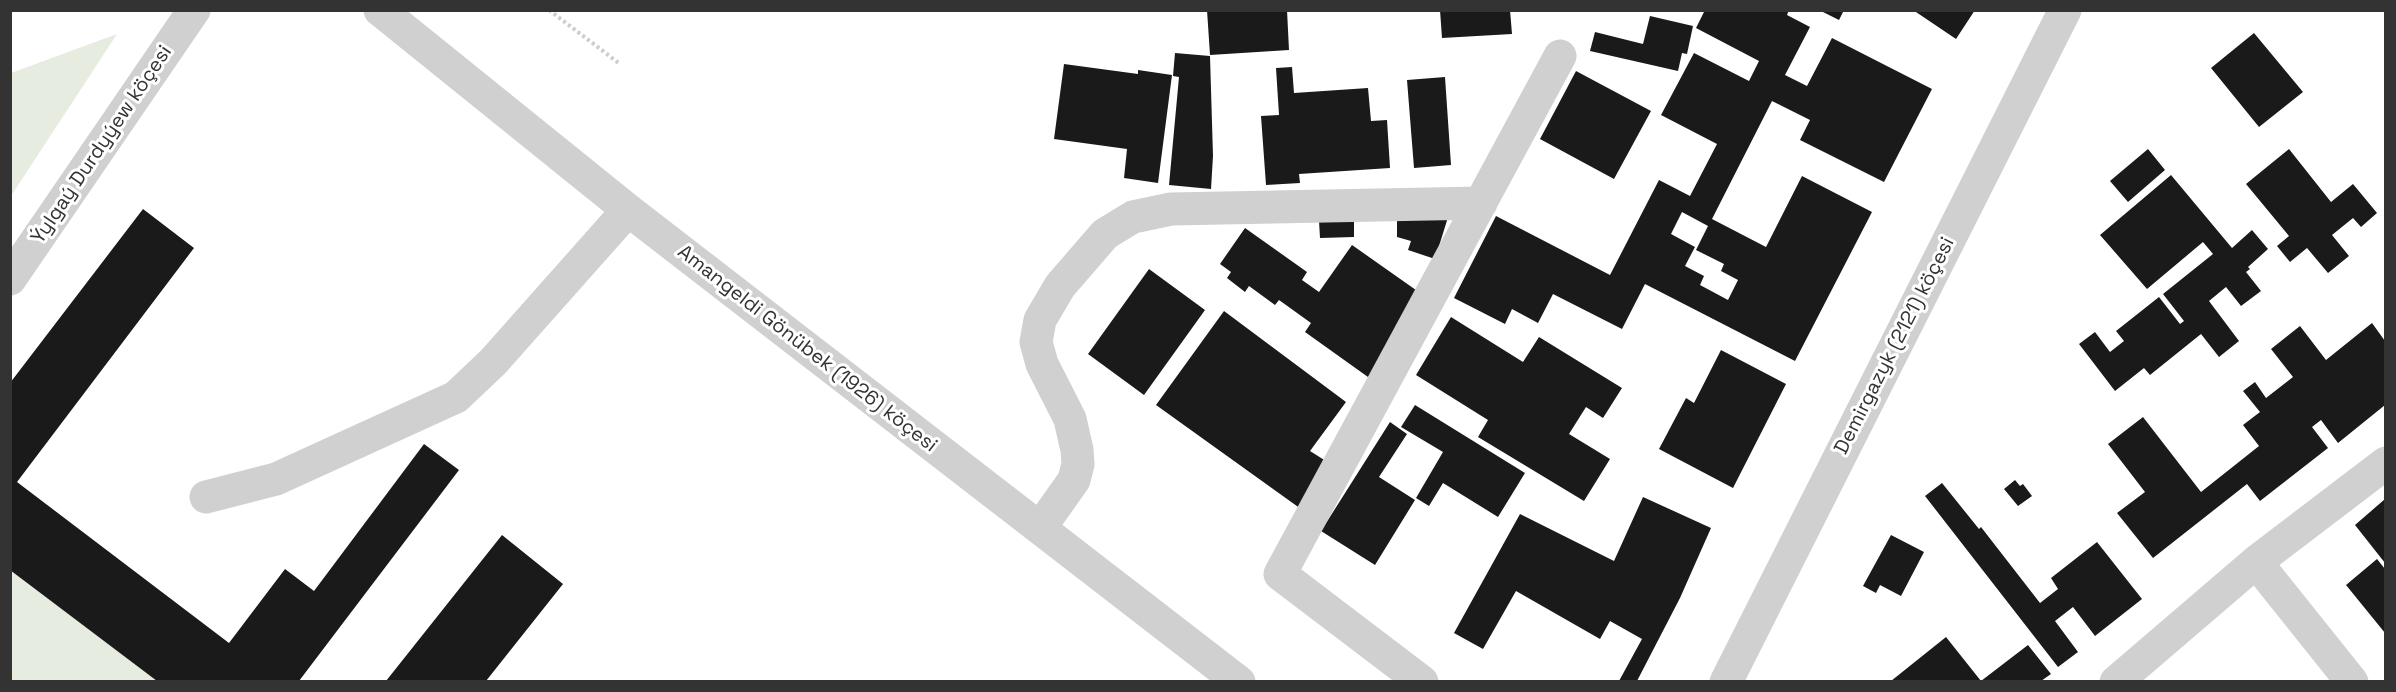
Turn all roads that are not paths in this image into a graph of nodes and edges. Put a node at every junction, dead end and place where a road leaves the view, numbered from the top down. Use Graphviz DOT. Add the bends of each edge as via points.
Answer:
graph roads {
  1 [pos="194,10"];
  2 [pos="380,10"];
  3 [pos="2065,10"];
  4 [pos="1560,56"];
  5 [pos="1481,203"];
  6 [pos="628,210"];
  7 [pos="10,279"];
  8 [pos="2385,463"];
  9 [pos="206,497"];
  10 [pos="1040,528"];
  11 [pos="2256,562"];
  12 [pos="1239,681"];
  13 [pos="1422,681"];
  14 [pos="1726,681"];
  15 [pos="2116,681"];
  16 [pos="2352,681"];
  1 -- 7 [label="street, Ýylgaý Durdyýew köçesi"];
  2 -- 6 [label="street, Amangeldi Gönübek (1926) köçesi"];
  3 -- 14 [label="street, Demirgazyk (2121) köçesi"];
  4 -- 5 [label="street"];
  5 -- 10 [label="street" via="1171,209 1133,217 1105,234 1060,286 1040,320 1036,342 1042,364 1070,419 1078,464 1074,480"];
  5 -- 13 [label="street" via="1280,574"];
  6 -- 9 [label="street" via="493,362 456,397 276,479"];
  6 -- 10 [label="street, Amangeldi Gönübek (1926) köçesi"];
  8 -- 11 [label="street"];
  10 -- 12 [label="street, Amangeldi Gönübek (1926) köçesi"];
  11 -- 15 [label="street"];
  11 -- 16 [label="street"];
}
